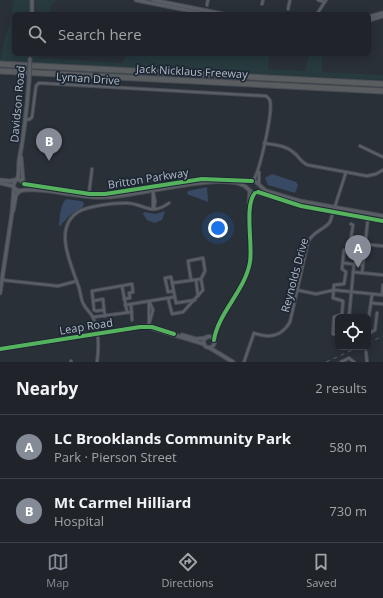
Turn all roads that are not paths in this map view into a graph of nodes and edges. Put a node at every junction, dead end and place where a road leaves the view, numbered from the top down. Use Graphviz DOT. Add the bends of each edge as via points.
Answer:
graph roads {
  1 [pos="32,0"];
  2 [pos="136,0"];
  3 [pos="153,0"];
  4 [pos="208,0"];
  5 [pos="263,0"];
  6 [pos="290,0"];
  7 [pos="318,0"];
  8 [pos="326,1"];
  9 [pos="262,4"];
  10 [pos="207,5"];
  11 [pos="288,10"];
  12 [pos="32,12"];
  13 [pos="196,12"];
  14 [pos="213,12"];
  15 [pos="318,12"];
  16 [pos="383,13"];
  17 [pos="371,16"];
  18 [pos="383,16"];
  19 [pos="371,19"];
  20 [pos="30,56"];
  21 [pos="0,64"];
  22 [pos="0,71"];
  23 [pos="383,83"];
  24 [pos="383,91"];
  25 [pos="26,120"];
  26 [pos="264,143"];
  27 [pos="360,146"];
  28 [pos="21,156"];
  29 [pos="383,157"];
  30 [pos="92,169"];
  31 [pos="383,170"];
  32 [pos="258,171"];
  33 [pos="346,172"];
  34 [pos="16,180"];
  35 [pos="0,181"];
  36 [pos="252,181"];
  37 [pos="24,182"];
  38 [pos="260,184"];
  39 [pos="13,187"];
  40 [pos="153,189"];
  41 [pos="21,190"];
  42 [pos="249,190"];
  43 [pos="256,193"];
  44 [pos="89,195"];
  45 [pos="169,203"];
  46 [pos="154,209"];
  47 [pos="334,210"];
  48 [pos="12,213"];
  49 [pos="383,216"];
  50 [pos="368,218"];
  51 [pos="383,222"];
  52 [pos="350,224"];
  53 [pos="350,243"];
  54 [pos="365,244"];
  55 [pos="251,245"];
  56 [pos="383,246"];
  57 [pos="342,263"];
  58 [pos="354,264"];
  59 [pos="363,265"];
  60 [pos="353,272"];
  61 [pos="362,273"];
  62 [pos="383,274"];
  63 [pos="201,279"];
  64 [pos="2,280"];
  65 [pos="191,280"];
  66 [pos="196,280"];
  67 [pos="77,281"];
  68 [pos="172,283"];
  69 [pos="383,285"];
  70 [pos="122,286"];
  71 [pos="298,290"];
  72 [pos="334,290"];
  73 [pos="174,291"];
  74 [pos="351,292"];
  75 [pos="0,293"];
  76 [pos="372,294"];
  77 [pos="383,295"];
  78 [pos="198,296"];
  79 [pos="174,297"];
  80 [pos="168,298"];
  81 [pos="124,299"];
  82 [pos="195,300"];
  83 [pos="93,301"];
  84 [pos="150,301"];
  85 [pos="371,303"];
  86 [pos="131,304"];
  87 [pos="383,304"];
  88 [pos="125,305"];
  89 [pos="104,310"];
  90 [pos="127,312"];
  91 [pos="132,312"];
  92 [pos="377,313"];
  93 [pos="349,314"];
  94 [pos="369,314"];
  95 [pos="105,316"];
  96 [pos="94,317"];
  97 [pos="132,320"];
  98 [pos="334,322"];
  99 [pos="220,323"];
  100 [pos="149,325"];
  101 [pos="371,332"];
  102 [pos="96,334"];
  103 [pos="174,334"];
  104 [pos="335,334"];
  105 [pos="210,337"];
  106 [pos="206,338"];
  107 [pos="214,342"];
  108 [pos="204,344"];
  109 [pos="210,348"];
  110 [pos="0,349"];
  111 [pos="366,352"];
  112 [pos="97,362"];
  113 [pos="232,362"];
  114 [pos="244,362"];
  115 [pos="341,362"];
  116 [pos="354,362"];
  117 [pos="367,362"];
  1 -- 12 [label="main road"];
  2 -- 13 [label="main road"];
  3 -- 14 [label="main road"];
  4 -- 10 [label="street"];
  5 -- 9 [label="street"];
  6 -- 11 [label="street"];
  7 -- 8 [label="street"];
  8 -- 15 [label="street"];
  16 -- 17 [label="main road"];
  18 -- 19 [label="main road"];
  20 -- 25 [label="main road, Davidson Road, bridge"];
  21 -- 23 [label="highway, Jack Nicklaus Freeway"];
  22 -- 24 [label="highway, Jack Nicklaus Freeway"];
  25 -- 26 [label="street, Lyman Drive" via="32,117 36,86 39,83 263,96 269,98 270,104"];
  25 -- 28 [label="main road, Davidson Road"];
  26 -- 32 [label="street"];
  26 -- 33 [label="street" via="287,148 305,164"];
  27 -- 29 [label="street"];
  28 -- 34 [label="main road, Davidson Road"];
  28 -- 37 [label="main road, Davidson Road"];
  30 -- 44 [label="street"];
  31 -- 33 [label="street" via="367,176"];
  32 -- 36 [label="street"];
  32 -- 38 [label="street"];
  33 -- 47 [label="street, Reynolds Drive"];
  34 -- 35 [label="main road"];
  34 -- 37 [label="main road, Britton Parkway"];
  34 -- 39 [label="main road, Davidson Road"];
  35 -- 39 [label="main road"];
  36 -- 38 [label="main road, Britton Parkway"];
  36 -- 40 [label="main road, Britton Parkway" via="202,179"];
  36 -- 42 [label="main road"];
  37 -- 41 [label="main road, Davidson Road"];
  37 -- 44 [label="main road, Britton Parkway"];
  38 -- 43 [label="main road"];
  38 -- 47 [label="main road" via="266,191"];
  39 -- 41 [label="main road"];
  39 -- 48 [label="main road"];
  40 -- 42 [label="main road, Britton Parkway" via="218,182 238,183"];
  40 -- 44 [label="main road, Britton Parkway"];
  40 -- 46 [label="street"];
  41 -- 44 [label="main road, Britton Parkway" via="40,189"];
  41 -- 48 [label="main road" via="15,197"];
  42 -- 43 [label="main road, Britton Parkway"];
  42 -- 55 [label="main road"];
  43 -- 47 [label="main road" via="302,206"];
  43 -- 55 [label="main road" via="250,208"];
  45 -- 46 [label="street" via="162,208"];
  46 -- 67 [label="street" via="126,203 88,208 74,215 67,224 66,232 68,257"];
  47 -- 49 [label="main road"];
  47 -- 50 [label="main road"];
  47 -- 71 [label="street, Reynolds Drive" via="328,225 309,240"];
  48 -- 64 [label="main road"];
  50 -- 51 [label="main road"];
  50 -- 54 [label="street"];
  52 -- 53 [label="street" via="353,225"];
  53 -- 54 [label="street"];
  53 -- 57 [label="street" via="349,250 344,251"];
  54 -- 56 [label="street"];
  54 -- 59 [label="street"];
  55 -- 99 [label="main road" via="246,276"];
  57 -- 58 [label="street"];
  57 -- 72 [label="street" via="342,270 346,272 344,284 335,284"];
  58 -- 59 [label="street"];
  58 -- 60 [label="street"];
  59 -- 61 [label="street"];
  60 -- 61 [label="street"];
  60 -- 74 [label="street"];
  61 -- 62 [label="street"];
  63 -- 65 [label="street" via="205,271 201,258 188,261"];
  63 -- 66 [label="street"];
  63 -- 78 [label="street" via="202,290"];
  64 -- 67 [label="street" via="58,286"];
  64 -- 75 [label="main road"];
  65 -- 66 [label="street"];
  65 -- 68 [label="street"];
  66 -- 78 [label="street"];
  67 -- 96 [label="street" via="84,306"];
  68 -- 73 [label="street"];
  68 -- 73 [label="street" via="171,277 165,278 168,292"];
  69 -- 77 [label="street"];
  70 -- 81 [label="street"];
  70 -- 81 [label="street" via="132,284 133,292 129,293 130,298"];
  70 -- 83 [label="street" via="93,290"];
  71 -- 72 [label="street" via="320,294"];
  71 -- 114 [label="street, Reynolds Drive" via="288,325 283,331 272,336 254,333"];
  72 -- 74 [label="street"];
  72 -- 98 [label="street" via="333,298 343,301 342,314 335,316"];
  73 -- 79 [label="street"];
  74 -- 76 [label="street"];
  74 -- 93 [label="street"];
  76 -- 77 [label="street"];
  76 -- 85 [label="street"];
  78 -- 82 [label="street"];
  79 -- 80 [label="street"];
  79 -- 82 [label="street" via="178,303"];
  80 -- 82 [label="street" via="172,314 183,312"];
  80 -- 84 [label="street"];
  81 -- 88 [label="street"];
  83 -- 89 [label="street" via="95,311"];
  83 -- 89 [label="street" via="103,299"];
  84 -- 86 [label="street"];
  84 -- 100 [label="street" via="153,310"];
  85 -- 87 [label="street"];
  85 -- 94 [label="street"];
  86 -- 88 [label="street"];
  86 -- 91 [label="street"];
  88 -- 90 [label="street"];
  89 -- 95 [label="street"];
  90 -- 91 [label="street"];
  90 -- 95 [label="street"];
  91 -- 97 [label="street"];
  92 -- 101 [label="street" via="375,330"];
  95 -- 96 [label="street"];
  96 -- 102 [label="street"];
  98 -- 104 [label="street"];
  99 -- 105 [label="main road"];
  99 -- 107 [label="main road"];
  100 -- 102 [label="main road, Leap Road"];
  100 -- 103 [label="main road, Leap Road"];
  102 -- 110 [label="main road, Leap Road"];
  102 -- 112 [label="street" via="99,349"];
  103 -- 106 [label="main road, Leap Road" via="196,339"];
  103 -- 108 [label="main road, Leap Road"];
  105 -- 106 [label="main road"];
  105 -- 107 [label="main road"];
  106 -- 108 [label="main road"];
  107 -- 109 [label="main road"];
  107 -- 113 [label="main road" via="217,349"];
  108 -- 109 [label="main road"];
  109 -- 113 [label="main road"];
  111 -- 117 [label="street"];
  115 -- 116 [label="street" via="349,358"];
}
